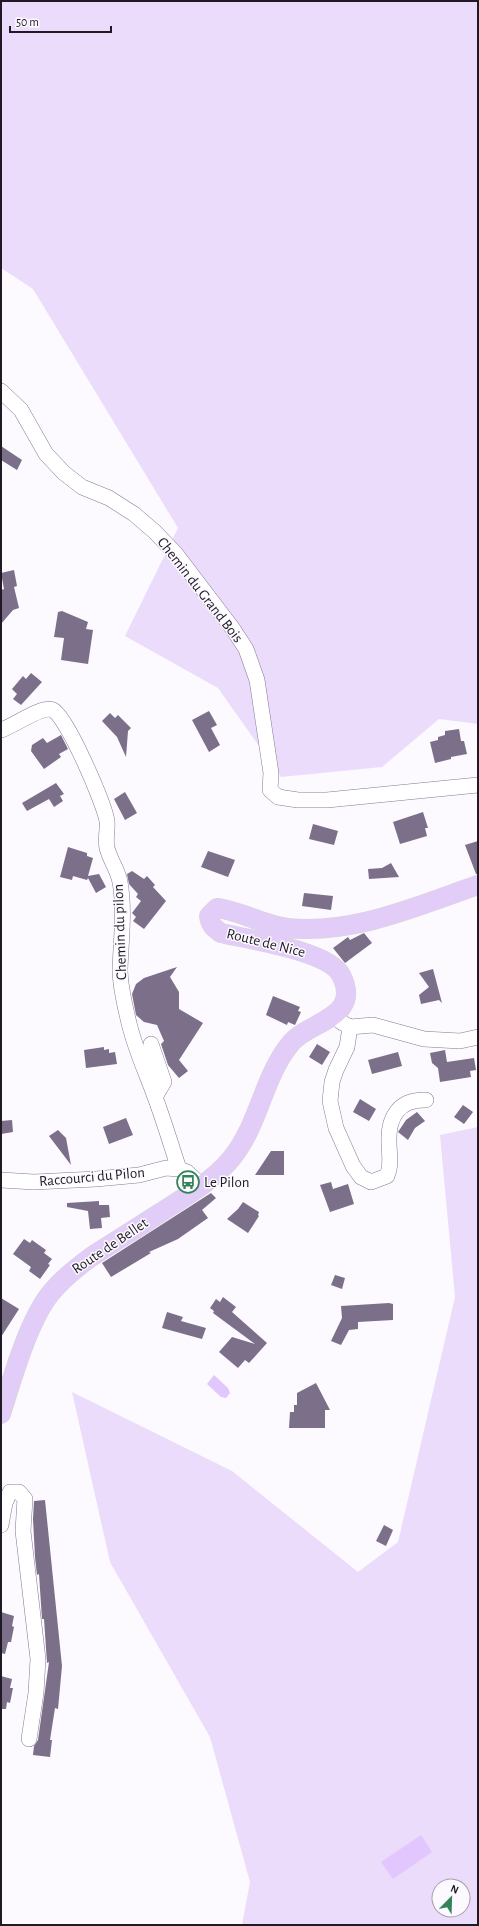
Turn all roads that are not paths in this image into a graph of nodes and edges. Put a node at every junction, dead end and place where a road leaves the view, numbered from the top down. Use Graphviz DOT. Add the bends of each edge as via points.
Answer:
graph roads {
  1 [pos="1,391"];
  2 [pos="1,730"];
  3 [pos="478,785"];
  4 [pos="478,886"];
  5 [pos="334,1016"];
  6 [pos="350,1027"];
  7 [pos="478,1037"];
  8 [pos="151,1044"];
  9 [pos="155,1097"];
  10 [pos="426,1100"];
  11 [pos="179,1169"];
  12 [pos="221,1169"];
  13 [pos="1,1180"];
  14 [pos="201,1185"];
  15 [pos="1,1414"];
  16 [pos="1,1525"];
  17 [pos="29,1739"];
  1 -- 3 [label="street, Chemin du Grand Bois" via="21,410 46,454 64,473 82,487 109,498 134,514 155,532 189,571 246,649 257,680 271,773 270,790 278,797 327,800"];
  2 -- 9 [label="street, Chemin du pilon" via="43,709 52,709 59,714 70,733 95,786 107,820 107,847 120,880 122,987 139,1058"];
  4 -- 5 [label="main road, Route de Nice" via="387,916 336,928 286,928 226,909 217,908 213,911 209,916 212,927 221,933 311,955 337,968 345,984 345,998"];
  5 -- 6 [label="street"];
  5 -- 12 [label="main road, Route de Nice" via="296,1038 283,1053 248,1135"];
  6 -- 7 [label="street" via="373,1025 424,1039 460,1041"];
  6 -- 10 [label="street" via="347,1047 336,1070 330,1101 341,1142 361,1176 371,1182 387,1176 390,1169 389,1130 396,1111 410,1102"];
  8 -- 9 [label="street" via="164,1082"];
  9 -- 11 [label="street, Chemin du pilon"];
  11 -- 13 [label="street, Raccourci du Pilon" via="166,1168 139,1175 96,1179 34,1182"];
  11 -- 14 [label="street" via="191,1174"];
  12 -- 14 [label="main road, Route de Bellet"];
  14 -- 15 [label="main road, Route de Bellet" via="76,1267 53,1291 42,1306 29,1334"];
  16 -- 17 [label="street" via="7,1496 10,1492 19,1492 26,1499 23,1531 38,1659"];
}
